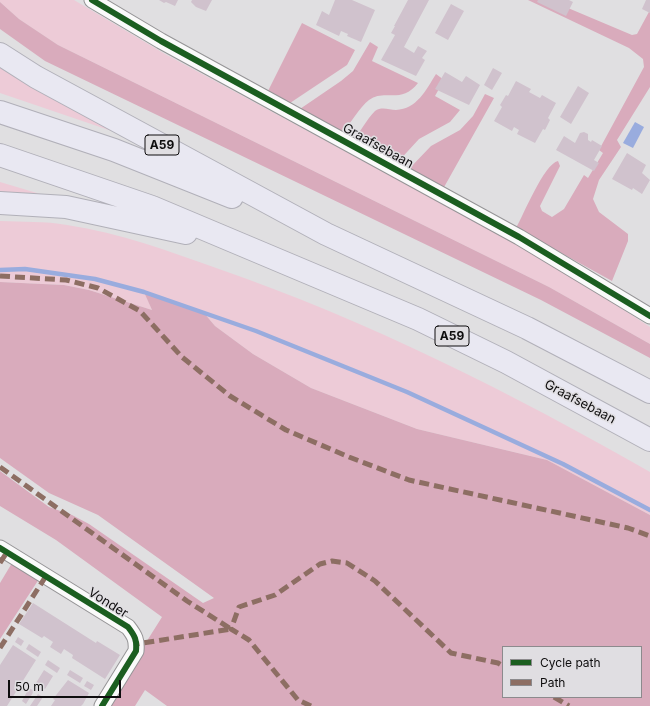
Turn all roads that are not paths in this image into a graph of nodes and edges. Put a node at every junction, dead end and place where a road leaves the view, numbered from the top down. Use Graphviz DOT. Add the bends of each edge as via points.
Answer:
graph roads {
  1 [pos="92,0"];
  2 [pos="0,54"];
  3 [pos="0,112"];
  4 [pos="0,156"];
  5 [pos="0,203"];
  6 [pos="326,234"];
  7 [pos="248,246"];
  8 [pos="650,316"];
  9 [pos="650,392"];
  10 [pos="650,440"];
  11 [pos="0,548"];
  12 [pos="102,706"];
  1 -- 8 [label="street, Graafsebaan" via="161,41 519,237"];
  2 -- 6 [label="highway, A59" via="36,77"];
  3 -- 6 [label="highway, A59" via="114,150"];
  4 -- 7 [label="highway, A59" via="152,207"];
  5 -- 7 [label="highway, A59" via="66,207"];
  6 -- 9 [label="highway, A59" via="527,328"];
  7 -- 10 [label="highway, Graafsebaan / A59" via="418,319 586,404"];
  11 -- 12 [label="street, Vonder" via="128,628 135,636 136,651"];
}
